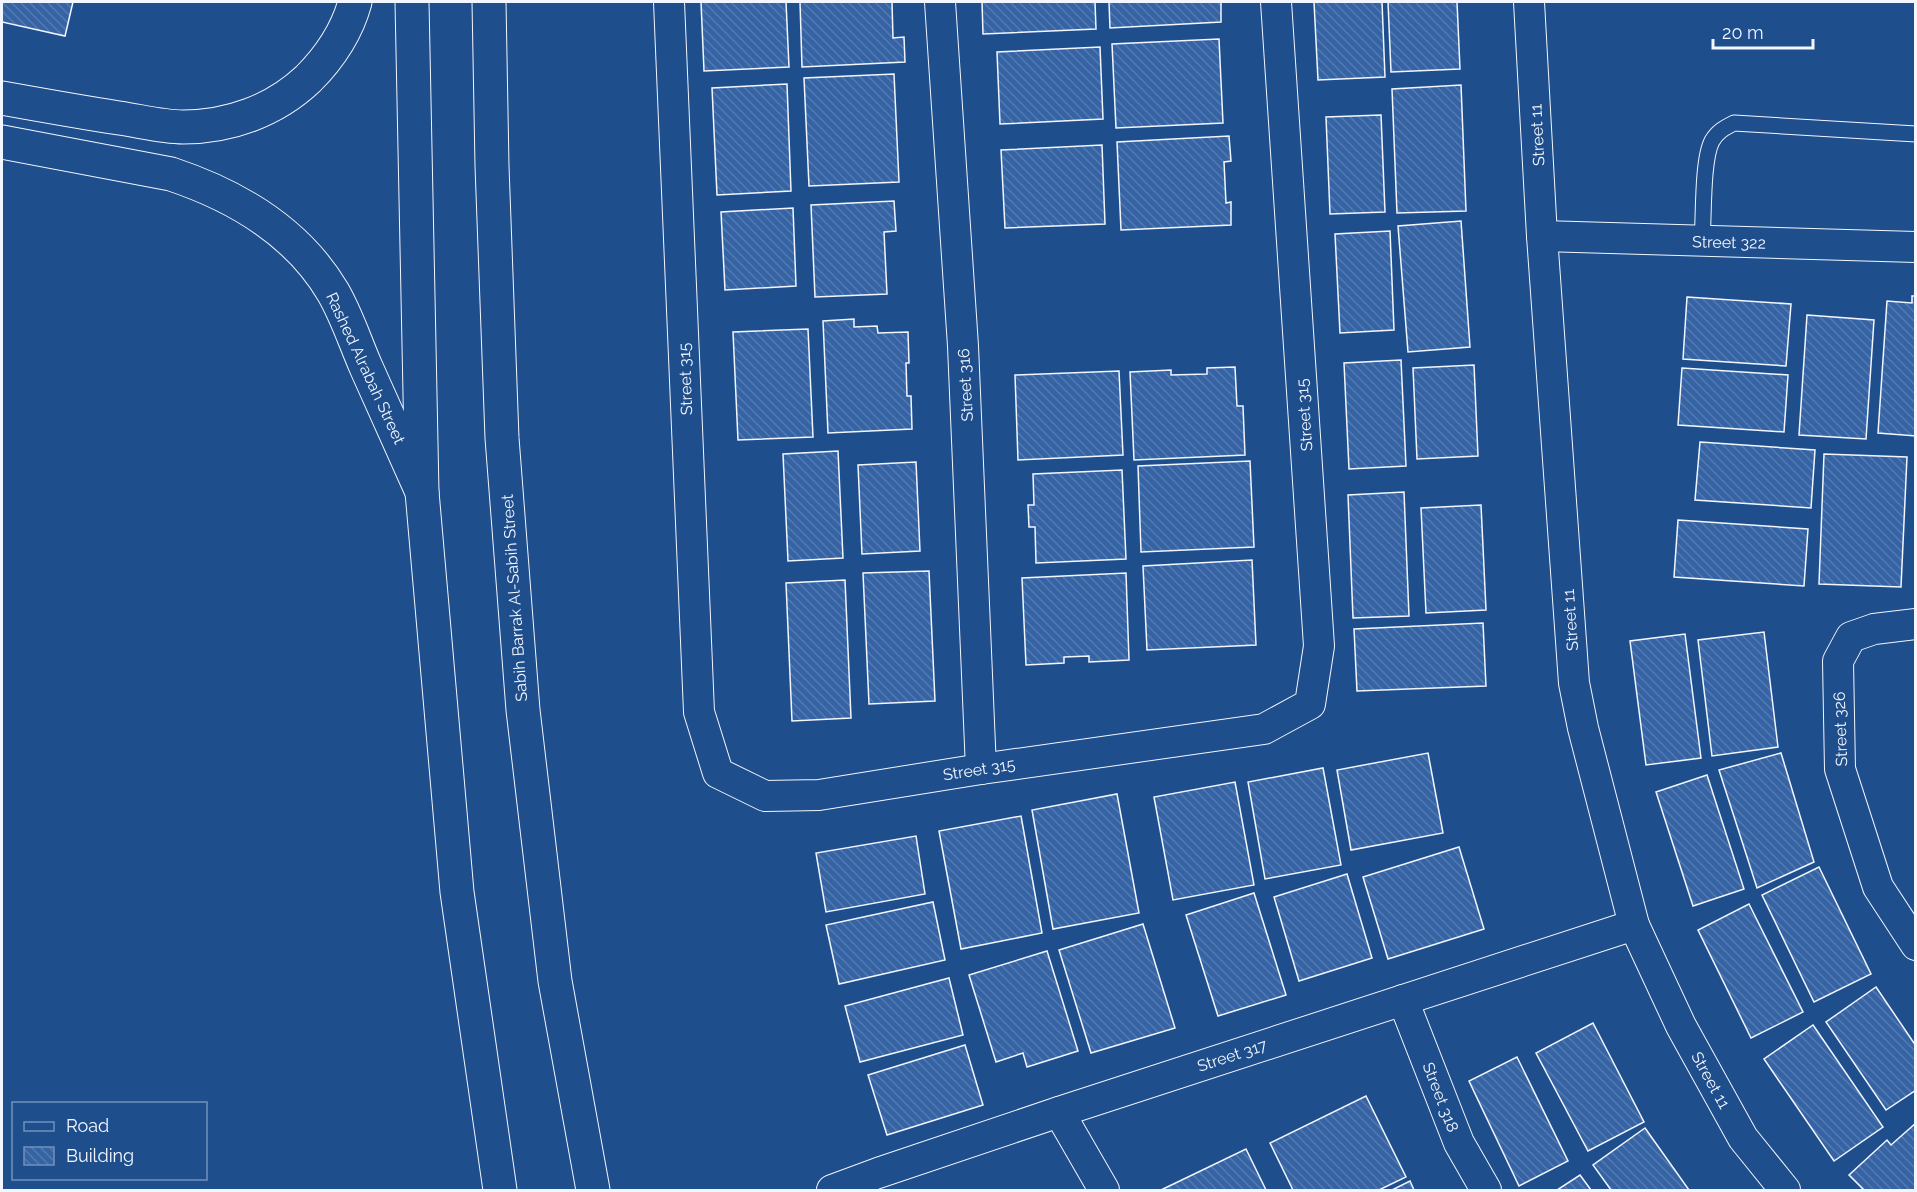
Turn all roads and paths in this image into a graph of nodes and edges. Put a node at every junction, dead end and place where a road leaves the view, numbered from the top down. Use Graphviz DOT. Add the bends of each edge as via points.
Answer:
graph roads {
  1 [pos="355,2"];
  2 [pos="412,2"];
  3 [pos="489,2"];
  4 [pos="669,2"];
  5 [pos="940,2"];
  6 [pos="1276,2"];
  7 [pos="1529,2"];
  8 [pos="2,98"];
  9 [pos="1916,134"];
  10 [pos="2,142"];
  11 [pos="1542,236"];
  12 [pos="1702,241"];
  13 [pos="1916,247"];
  14 [pos="422,492"];
  15 [pos="1916,624"];
  16 [pos="981,769"];
  17 [pos="1634,925"];
  18 [pos="1916,945"];
  19 [pos="1403,1000"];
  20 [pos="1059,1112"];
  21 [pos="500,1191"];
  22 [pos="593,1191"];
  23 [pos="832,1191"];
  24 [pos="1104,1191"];
  25 [pos="1486,1191"];
  26 [pos="1785,1191"];
  1 -- 8 [label="main road" via="336,45 317,69 270,107 241,118 211,126 181,127"];
  2 -- 14 [label="main road"];
  3 -- 22 [label="main road, Sabih Barrak Al-Sabih Street" via="502,438 523,710 555,981"];
  4 -- 16 [label="street, Street 315" via="699,712 718,773 765,796 819,795"];
  5 -- 16 [label="street, Street 316" via="963,346"];
  6 -- 16 [label="street, Street 315" via="1319,646 1310,704 1264,729"];
  7 -- 11 [label="street, Street 11"];
  9 -- 12 [label="lane" via="1734,123 1722,129 1707,153"];
  10 -- 14 [label="main road, Rashed Alrabah Street" via="171,174 238,201 274,225 306,256 333,291"];
  11 -- 12 [label="street, Street 322"];
  11 -- 17 [label="street, Street 11" via="1574,682"];
  12 -- 13 [label="street, Street 322"];
  14 -- 21 [label="main road" via="457,892"];
  15 -- 18 [label="street, Street 326" via="1874,629 1851,637 1838,661 1840,769 1878,887"];
  17 -- 19 [label="street, Street 317"];
  17 -- 26 [label="street, Street 11" via="1681,1026 1743,1138"];
  19 -- 20 [label="street, Street 317"];
  19 -- 25 [label="street, Street 318" via="1459,1143"];
  20 -- 23 [label="street, Street 317"];
  20 -- 24 [label="street"];
}
